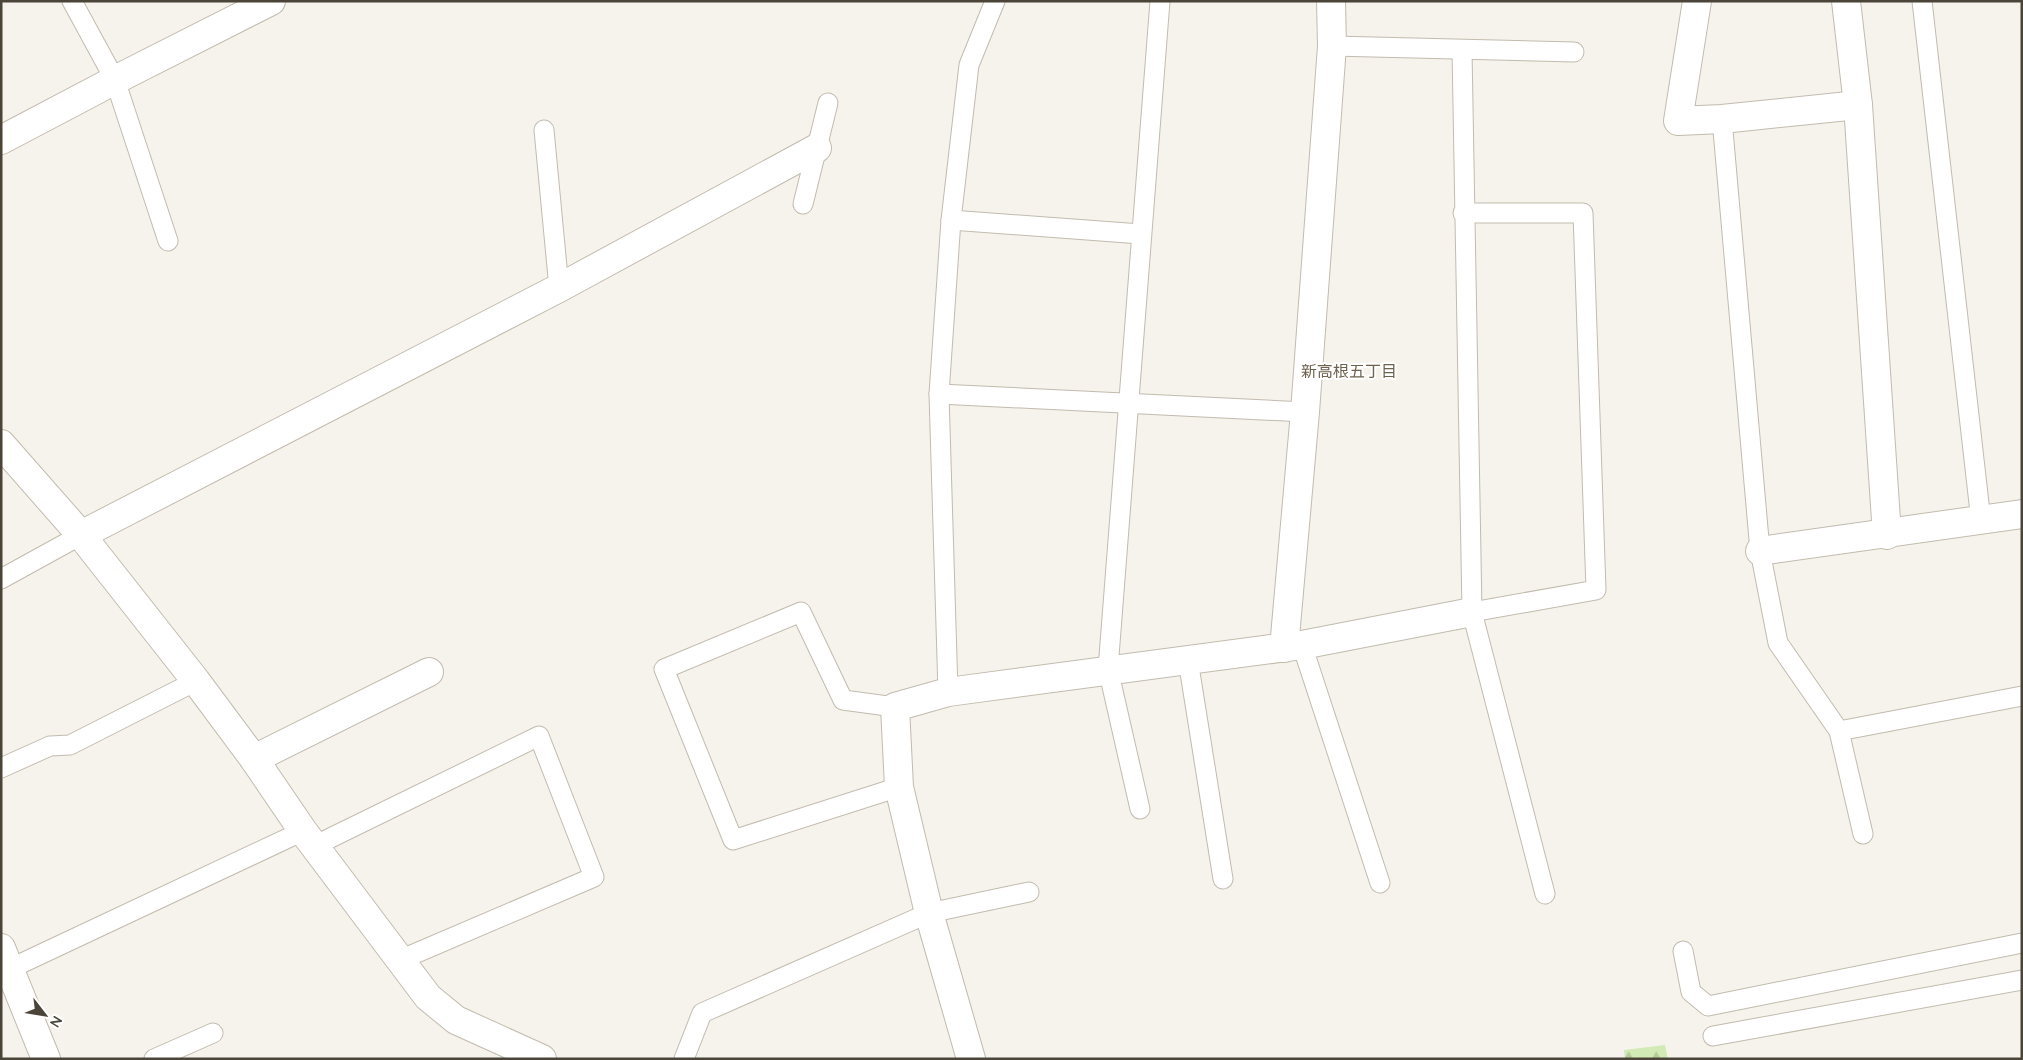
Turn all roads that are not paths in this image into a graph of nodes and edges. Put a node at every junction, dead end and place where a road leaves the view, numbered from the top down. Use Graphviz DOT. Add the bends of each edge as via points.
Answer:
graph roads {
  1 [pos="72,1"];
  2 [pos="272,1"];
  3 [pos="995,1"];
  4 [pos="1160,1"];
  5 [pos="1331,1"];
  6 [pos="1697,1"];
  7 [pos="1846,1"];
  8 [pos="1922,1"];
  9 [pos="1332,46"];
  10 [pos="1462,50"];
  11 [pos="1574,52"];
  12 [pos="116,80"];
  13 [pos="828,103"];
  14 [pos="1858,105"];
  15 [pos="1722,119"];
  16 [pos="544,130"];
  17 [pos="1,140"];
  18 [pos="817,148"];
  19 [pos="803,204"];
  20 [pos="1463,213"];
  21 [pos="951,220"];
  22 [pos="1141,234"];
  23 [pos="168,241"];
  24 [pos="559,288"];
  25 [pos="939,394"];
  26 [pos="1128,403"];
  27 [pos="1305,412"];
  28 [pos="1,444"];
  29 [pos="2022,514"];
  30 [pos="1981,521"];
  31 [pos="81,535"];
  32 [pos="1887,535"];
  33 [pos="1760,551"];
  34 [pos="1,579"];
  35 [pos="1472,612"];
  36 [pos="1293,646"];
  37 [pos="1188,660"];
  38 [pos="1108,669"];
  39 [pos="429,672"];
  40 [pos="196,681"];
  41 [pos="948,692"];
  42 [pos="2022,696"];
  43 [pos="894,707"];
  44 [pos="1839,731"];
  45 [pos="254,758"];
  46 [pos="1,768"];
  47 [pos="899,787"];
  48 [pos="1140,809"];
  49 [pos="1863,834"];
  50 [pos="309,838"];
  51 [pos="1223,879"];
  52 [pos="1380,883"];
  53 [pos="1029,892"];
  54 [pos="1545,894"];
  55 [pos="929,914"];
  56 [pos="2022,943"];
  57 [pos="1683,951"];
  58 [pos="400,960"];
  59 [pos="4,963"];
  60 [pos="2022,980"];
  61 [pos="213,1033"];
  62 [pos="1713,1036"];
  63 [pos="533,1058"];
  64 [pos="46,1059"];
  65 [pos="154,1059"];
  66 [pos="684,1059"];
  67 [pos="971,1059"];
  1 -- 12 [label="lane"];
  2 -- 12 [label="street"];
  3 -- 21 [label="lane" via="969,65"];
  4 -- 22 [label="lane"];
  5 -- 9 [label="street"];
  6 -- 15 [label="street" via="1678,121"];
  7 -- 14 [label="street"];
  8 -- 30 [label="lane"];
  9 -- 10 [label="lane"];
  9 -- 27 [label="street"];
  10 -- 11 [label="lane"];
  10 -- 20 [label="lane"];
  12 -- 17 [label="street"];
  12 -- 23 [label="lane"];
  13 -- 18 [label="lane"];
  14 -- 15 [label="street"];
  14 -- 32 [label="street"];
  15 -- 33 [label="lane"];
  16 -- 24 [label="lane"];
  18 -- 19 [label="lane"];
  18 -- 24 [label="street"];
  20 -- 35 [label="lane"];
  20 -- 35 [label="lane" via="1583,213 1596,590"];
  21 -- 22 [label="lane"];
  21 -- 25 [label="lane"];
  22 -- 26 [label="lane"];
  24 -- 31 [label="street"];
  25 -- 26 [label="lane"];
  25 -- 41 [label="lane"];
  26 -- 27 [label="lane"];
  26 -- 38 [label="lane"];
  27 -- 36 [label="street"];
  28 -- 31 [label="street"];
  29 -- 30 [label="street"];
  30 -- 32 [label="street"];
  31 -- 34 [label="lane"];
  31 -- 40 [label="street"];
  32 -- 33 [label="street"];
  33 -- 44 [label="lane" via="1778,643"];
  35 -- 36 [label="street"];
  35 -- 54 [label="lane"];
  36 -- 37 [label="street"];
  36 -- 52 [label="lane"];
  37 -- 38 [label="street"];
  37 -- 51 [label="lane"];
  38 -- 41 [label="street"];
  38 -- 48 [label="lane"];
  39 -- 45 [label="street"];
  40 -- 45 [label="street"];
  40 -- 46 [label="lane" via="70,745 50,746"];
  41 -- 43 [label="street"];
  42 -- 44 [label="lane"];
  43 -- 47 [label="street"];
  43 -- 47 [label="lane" via="843,700 801,612 664,670 733,840"];
  44 -- 49 [label="lane"];
  45 -- 50 [label="street"];
  47 -- 55 [label="street"];
  50 -- 58 [label="street"];
  50 -- 58 [label="lane" via="540,736 594,877"];
  50 -- 59 [label="lane"];
  53 -- 55 [label="lane"];
  55 -- 66 [label="lane" via="702,1013"];
  55 -- 67 [label="street"];
  56 -- 57 [label="lane" via="1708,1006 1691,992"];
  58 -- 63 [label="street" via="428,997 456,1020"];
  59 -- 64 [label="street"];
  60 -- 62 [label="lane"];
  61 -- 65 [label="lane"];
}
